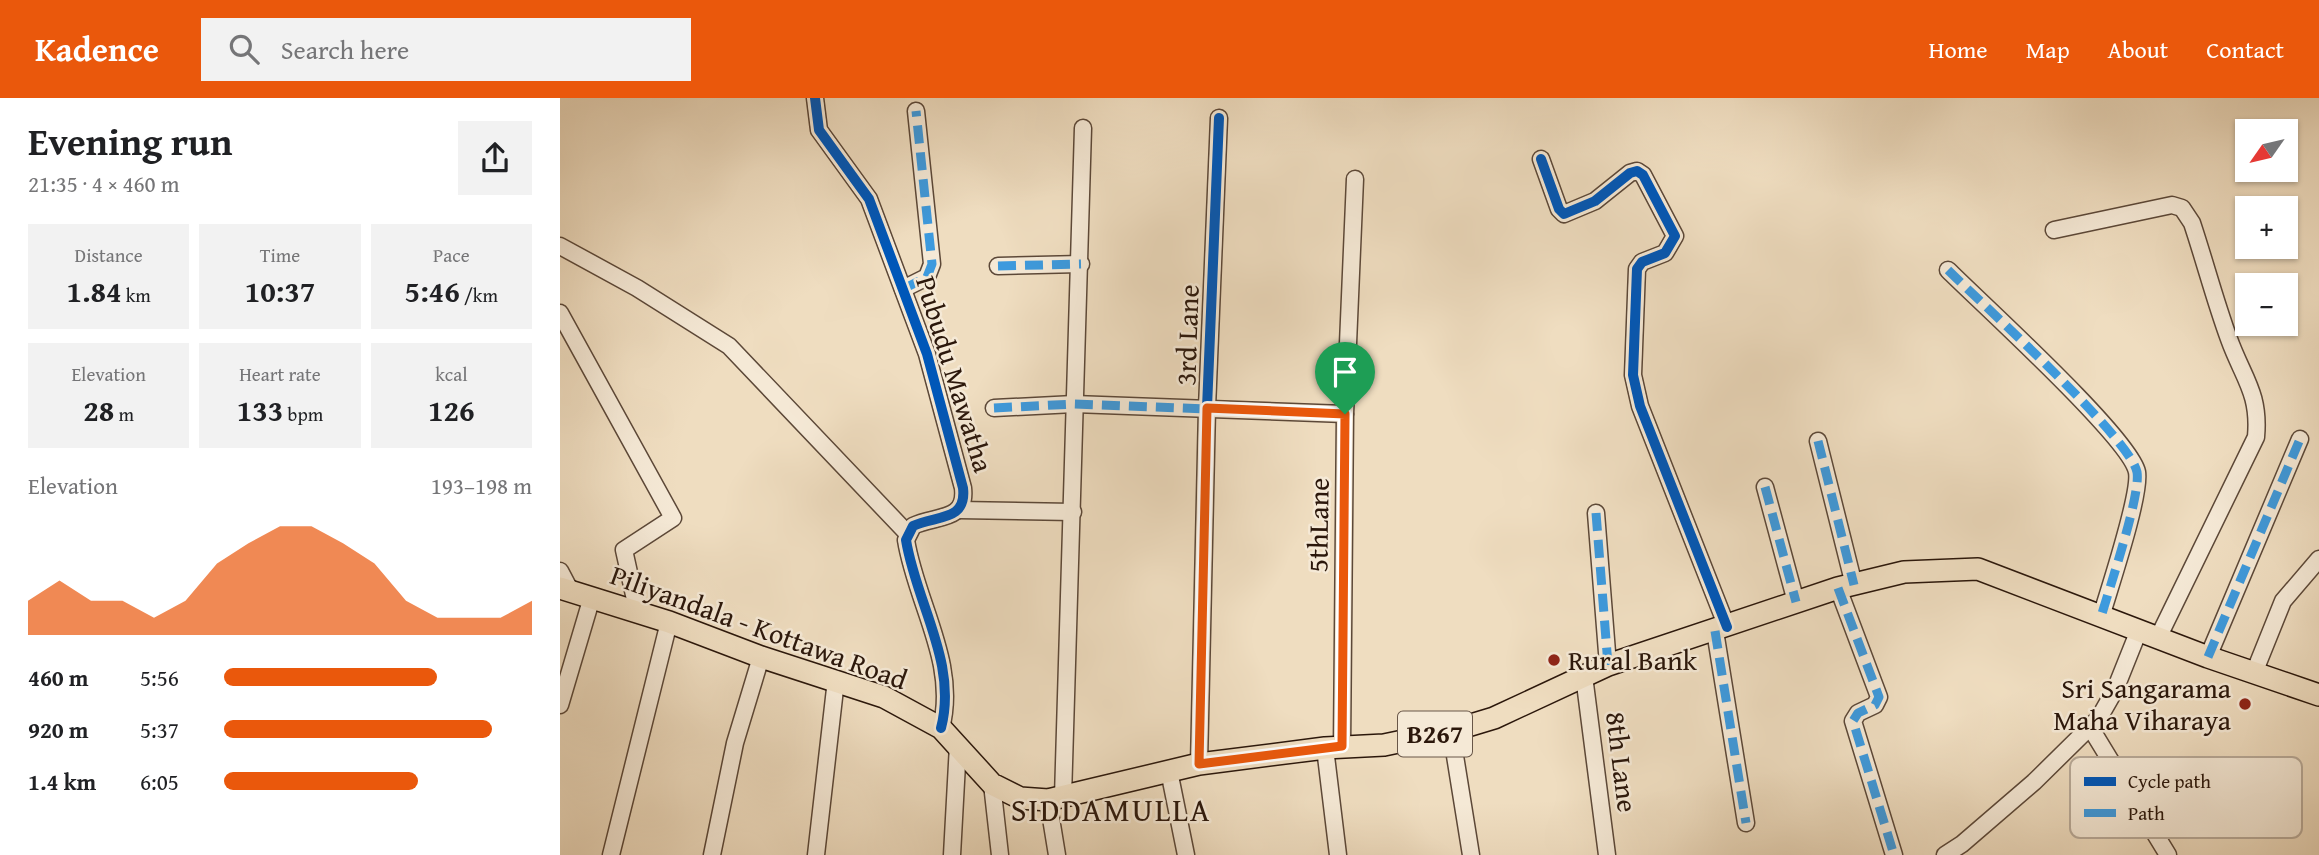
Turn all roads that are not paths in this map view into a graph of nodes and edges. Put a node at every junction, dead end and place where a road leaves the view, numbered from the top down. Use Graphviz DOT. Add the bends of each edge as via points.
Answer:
graph roads {
  1 [pos="815,98"];
  2 [pos="916,111"];
  3 [pos="1219,118"];
  4 [pos="1083,128"];
  5 [pos="1541,159"];
  6 [pos="1355,179"];
  7 [pos="2054,230"];
  8 [pos="560,246"];
  9 [pos="1081,264"];
  10 [pos="998,266"];
  11 [pos="1948,270"];
  12 [pos="903,289"];
  13 [pos="560,313"];
  14 [pos="1073,404"];
  15 [pos="994,408"];
  16 [pos="1207,408"];
  17 [pos="1345,414"];
  18 [pos="2300,439"];
  19 [pos="1818,441"];
  20 [pos="1765,487"];
  21 [pos="959,510"];
  22 [pos="1073,512"];
  23 [pos="1596,513"];
  24 [pos="907,533"];
  25 [pos="2319,559"];
  26 [pos="563,583"];
  27 [pos="1846,587"];
  28 [pos="592,597"];
  29 [pos="1797,602"];
  30 [pos="638,613"];
  31 [pos="2101,617"];
  32 [pos="669,622"];
  33 [pos="1721,629"];
  34 [pos="2149,634"];
  35 [pos="761,657"];
  36 [pos="2208,657"];
  37 [pos="1608,665"];
  38 [pos="2254,673"];
  39 [pos="1584,676"];
  40 [pos="836,680"];
  41 [pos="2319,695"];
  42 [pos="560,705"];
  43 [pos="2090,727"];
  44 [pos="941,728"];
  45 [pos="1451,731"];
  46 [pos="958,745"];
  47 [pos="1334,747"];
  48 [pos="2108,757"];
  49 [pos="1199,764"];
  50 [pos="1169,771"];
  51 [pos="992,784"];
  52 [pos="1056,799"];
  53 [pos="1746,823"];
  54 [pos="2158,838"];
  55 [pos="611,855"];
  56 [pos="712,855"];
  57 [pos="816,855"];
  58 [pos="952,855"];
  59 [pos="1000,855"];
  60 [pos="1056,855"];
  61 [pos="1186,855"];
  62 [pos="1338,855"];
  63 [pos="1471,855"];
  64 [pos="1608,855"];
  65 [pos="1894,855"];
  66 [pos="1945,855"];
  67 [pos="2168,855"];
  1 -- 12 [label="street, Pubudu Mawatha" via="819,130 869,200"];
  2 -- 12 [label="street" via="932,264 927,277"];
  3 -- 16 [label="street, 3rd Lane"];
  4 -- 9 [label="street"];
  5 -- 33 [label="street" via="1564,214 1595,201 1637,171 1671,225 1675,236 1665,253 1642,262 1637,269 1633,375 1640,406"];
  6 -- 17 [label="street, 5thLane"];
  7 -- 34 [label="street" via="2172,205 2182,208 2192,223 2229,339 2254,393 2256,437"];
  8 -- 24 [label="street" via="729,346"];
  9 -- 10 [label="street"];
  9 -- 14 [label="street"];
  11 -- 31 [label="street" via="2131,456 2137,474 2133,504"];
  12 -- 21 [label="street, Pubudu Mawatha" via="927,354 961,479 964,497"];
  13 -- 30 [label="street" via="673,518 624,550"];
  14 -- 15 [label="street"];
  14 -- 16 [label="street"];
  14 -- 22 [label="street"];
  16 -- 17 [label="street"];
  16 -- 49 [label="street, 3rd Lane"];
  17 -- 47 [label="street, 5thLane"];
  18 -- 36 [label="street"];
  19 -- 27 [label="street"];
  20 -- 29 [label="street"];
  21 -- 22 [label="street"];
  21 -- 24 [label="street, Pubudu Mawatha" via="943,519 919,523"];
  22 -- 52 [label="street"];
  23 -- 37 [label="street"];
  24 -- 44 [label="street" via="944,673 947,707"];
  25 -- 38 [label="street" via="2283,601"];
  26 -- 28 [label="main road, Piliyandala - Kottawa Road / B267"];
  27 -- 29 [label="main road, Piliyandala - Kottawa Road / B267"];
  27 -- 31 [label="main road, Piliyandala - Kottawa Road / B267" via="1904,572 1978,569"];
  27 -- 65 [label="street" via="1879,696 1875,705 1858,713 1853,721"];
  28 -- 30 [label="main road, Piliyandala - Kottawa Road / B267"];
  28 -- 42 [label="street"];
  29 -- 33 [label="main road, Piliyandala - Kottawa Road / B267"];
  30 -- 32 [label="main road, Piliyandala - Kottawa Road / B267"];
  31 -- 34 [label="main road, Piliyandala - Kottawa Road / B267"];
  32 -- 35 [label="main road, Piliyandala - Kottawa Road / B267"];
  32 -- 55 [label="street"];
  33 -- 37 [label="main road, Piliyandala - Kottawa Road / B267"];
  33 -- 53 [label="street"];
  34 -- 36 [label="main road, Piliyandala - Kottawa Road / B267"];
  34 -- 43 [label="street"];
  35 -- 40 [label="main road, Piliyandala - Kottawa Road / B267"];
  35 -- 56 [label="street" via="735,743"];
  36 -- 38 [label="main road, Piliyandala - Kottawa Road / B267"];
  37 -- 39 [label="main road, Piliyandala - Kottawa Road / B267"];
  38 -- 41 [label="main road, Piliyandala - Kottawa Road / B267"];
  39 -- 45 [label="main road, Piliyandala - Kottawa Road / B267" via="1493,718"];
  39 -- 64 [label="street, 8th Lane"];
  40 -- 44 [label="main road, Piliyandala - Kottawa Road / B267" via="884,698"];
  40 -- 57 [label="street"];
  43 -- 48 [label="street"];
  43 -- 66 [label="street" via="2034,782"];
  44 -- 46 [label="main road, Piliyandala - Kottawa Road / B267"];
  45 -- 47 [label="main road, Piliyandala - Kottawa Road / B267" via="1384,745"];
  45 -- 63 [label="street"];
  46 -- 51 [label="main road, Piliyandala - Kottawa Road / B267"];
  46 -- 58 [label="street"];
  47 -- 49 [label="main road, Piliyandala - Kottawa Road / B267"];
  47 -- 62 [label="street, 5thLane"];
  49 -- 50 [label="main road, Piliyandala - Kottawa Road / B267"];
  50 -- 52 [label="main road, Piliyandala - Kottawa Road / B267"];
  50 -- 61 [label="street"];
  51 -- 52 [label="main road, Piliyandala - Kottawa Road / B267" via="1020,798"];
  51 -- 59 [label="street"];
  52 -- 60 [label="street"];
  54 -- 67 [label="street"];
}
